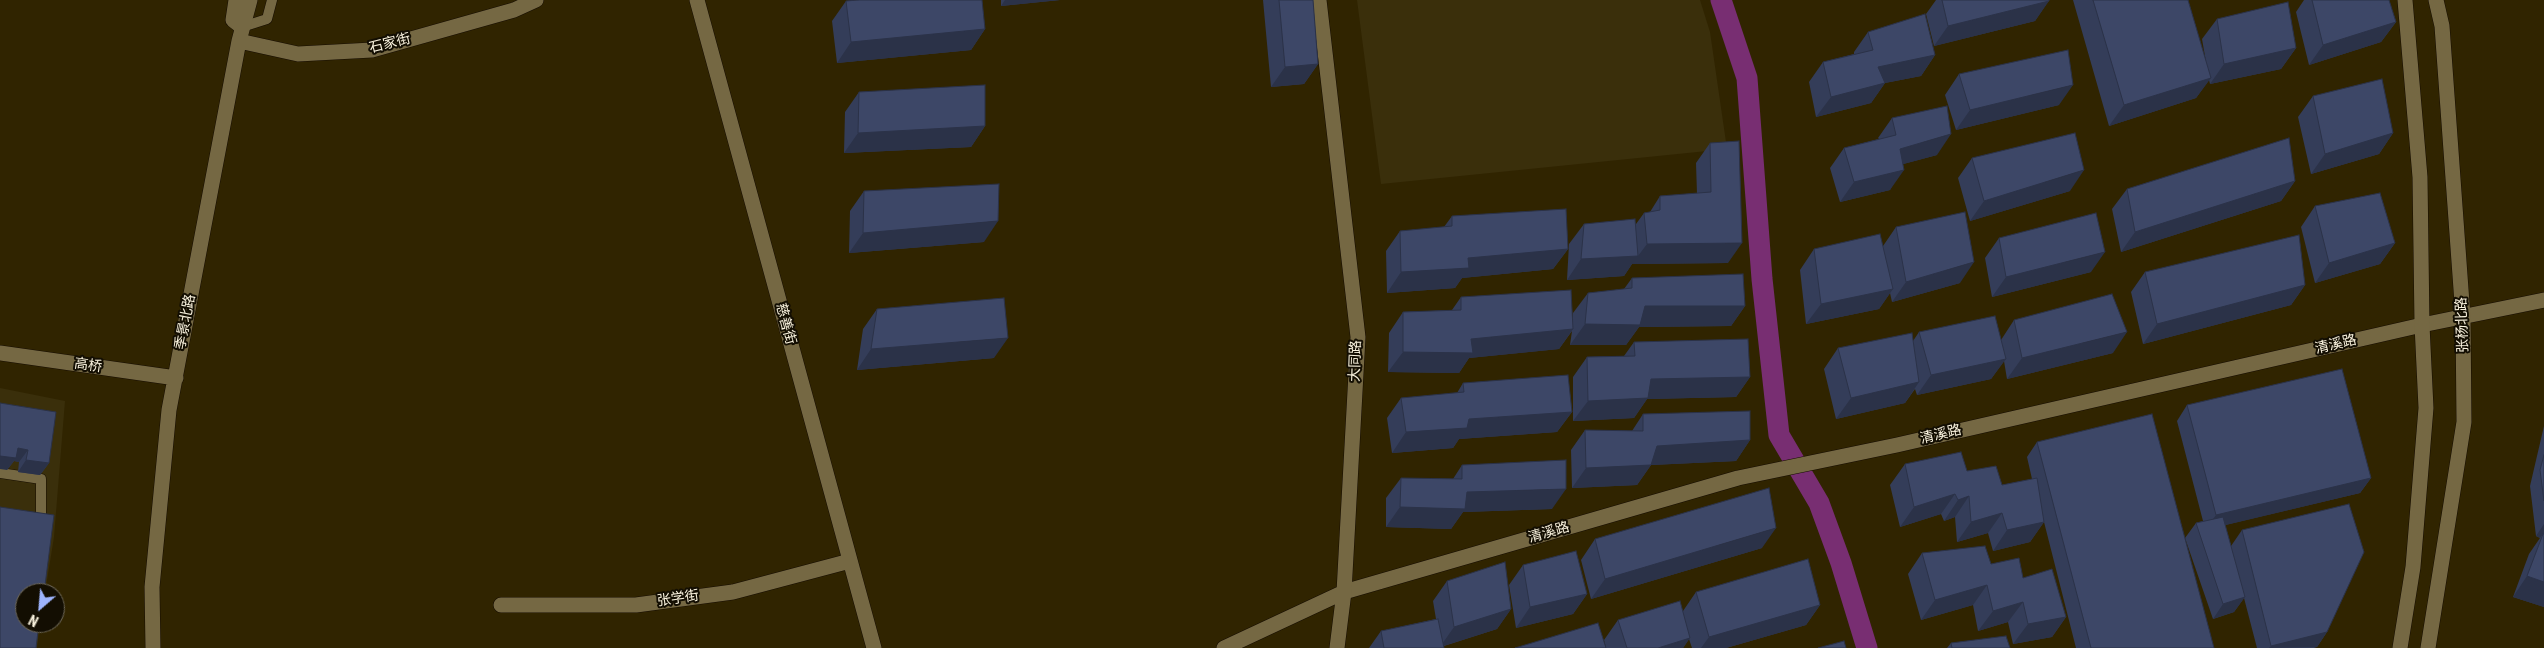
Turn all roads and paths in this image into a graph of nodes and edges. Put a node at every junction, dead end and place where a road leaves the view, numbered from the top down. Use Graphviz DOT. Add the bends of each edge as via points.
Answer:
graph roads {
  1 [pos="236,0"];
  2 [pos="250,0"];
  3 [pos="272,0"];
  4 [pos="536,0"];
  5 [pos="697,0"];
  6 [pos="1319,0"];
  7 [pos="2406,0"];
  8 [pos="2436,0"];
  9 [pos="241,34"];
  10 [pos="2544,300"];
  11 [pos="2464,317"];
  12 [pos="2422,325"];
  13 [pos="0,353"];
  14 [pos="176,378"];
  15 [pos="0,473"];
  16 [pos="24,517"];
  17 [pos="850,561"];
  18 [pos="1344,592"];
  19 [pos="501,605"];
  20 [pos="153,648"];
  21 [pos="874,648"];
  22 [pos="1224,648"];
  23 [pos="1337,648"];
  24 [pos="2400,648"];
  25 [pos="2428,648"];
  1 -- 9 [label="street" via="233,20"];
  2 -- 9 [label="street, 季景北路"];
  3 -- 9 [label="lane" via="267,19"];
  4 -- 9 [label="street, 石家街" via="514,10 372,50 298,54"];
  5 -- 17 [label="street, 慈善街"];
  6 -- 18 [label="street, 大同路" via="1358,337"];
  7 -- 12 [label="street" via="2420,178"];
  8 -- 11 [label="street, 张杨北路" via="2442,26"];
  9 -- 14 [label="street, 季景北路"];
  10 -- 11 [label="street, 清溪路"];
  11 -- 12 [label="street, 清溪路"];
  11 -- 25 [label="street, 张杨北路" via="2464,422"];
  12 -- 18 [label="street, 清溪路" via="1738,478"];
  12 -- 24 [label="street" via="2426,408 2413,567"];
  13 -- 14 [label="street, 高桥"];
  14 -- 20 [label="street, 季景北路" via="152,587"];
  15 -- 16 [label="lane" via="41,479 43,523"];
  17 -- 19 [label="street, 张学街" via="733,592 636,605"];
  17 -- 21 [label="street, 慈善街"];
  18 -- 22 [label="street"];
  18 -- 23 [label="street, 大同路"];
}
